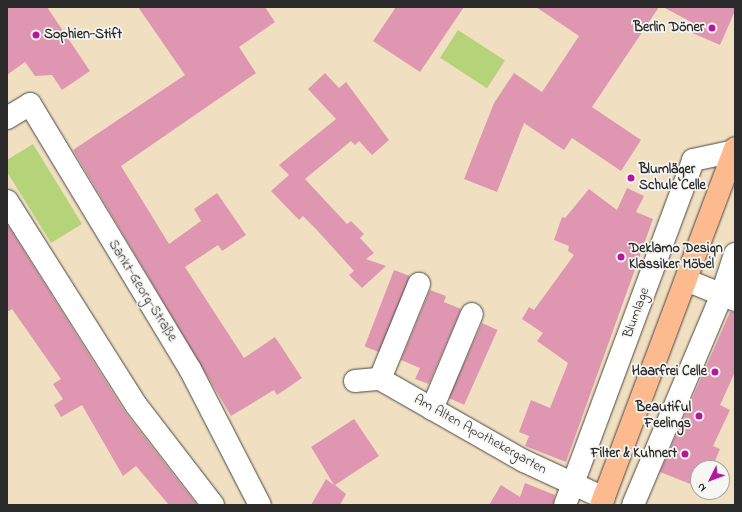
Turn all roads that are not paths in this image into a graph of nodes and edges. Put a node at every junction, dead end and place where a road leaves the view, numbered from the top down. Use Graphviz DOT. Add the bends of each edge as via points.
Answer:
graph roads {
  1 [pos="7,118"];
  2 [pos="735,149"];
  3 [pos="7,201"];
  4 [pos="735,254"];
  5 [pos="686,280"];
  6 [pos="419,284"];
  7 [pos="729,297"];
  8 [pos="472,314"];
  9 [pos="380,379"];
  10 [pos="354,381"];
  11 [pos="432,409"];
  12 [pos="613,472"];
  13 [pos="573,484"];
  14 [pos="642,484"];
  15 [pos="603,501"];
  16 [pos="213,505"];
  17 [pos="260,505"];
  18 [pos="565,505"];
  19 [pos="633,505"];
  1 -- 17 [label="street, Sankt-Georg-Straße" via="30,104 190,369"];
  2 -- 5 [label="main road, Blumlage"];
  2 -- 13 [label="street, Blumlage" via="693,160"];
  3 -- 16 [label="street" via="136,405"];
  4 -- 7 [label="street"];
  5 -- 7 [label="street"];
  5 -- 12 [label="main road, Blumlage"];
  6 -- 9 [label="street"];
  7 -- 14 [label="street"];
  8 -- 11 [label="street"];
  9 -- 10 [label="street"];
  9 -- 11 [label="street, Am Alten Apothekergarten"];
  11 -- 13 [label="street, Am Alten Apothekergarten"];
  12 -- 14 [label="street"];
  12 -- 15 [label="main road, Blumlage"];
  13 -- 15 [label="street, Am Alten Apothekergarten"];
  13 -- 18 [label="street, Blumlage"];
  14 -- 19 [label="street"];
}
